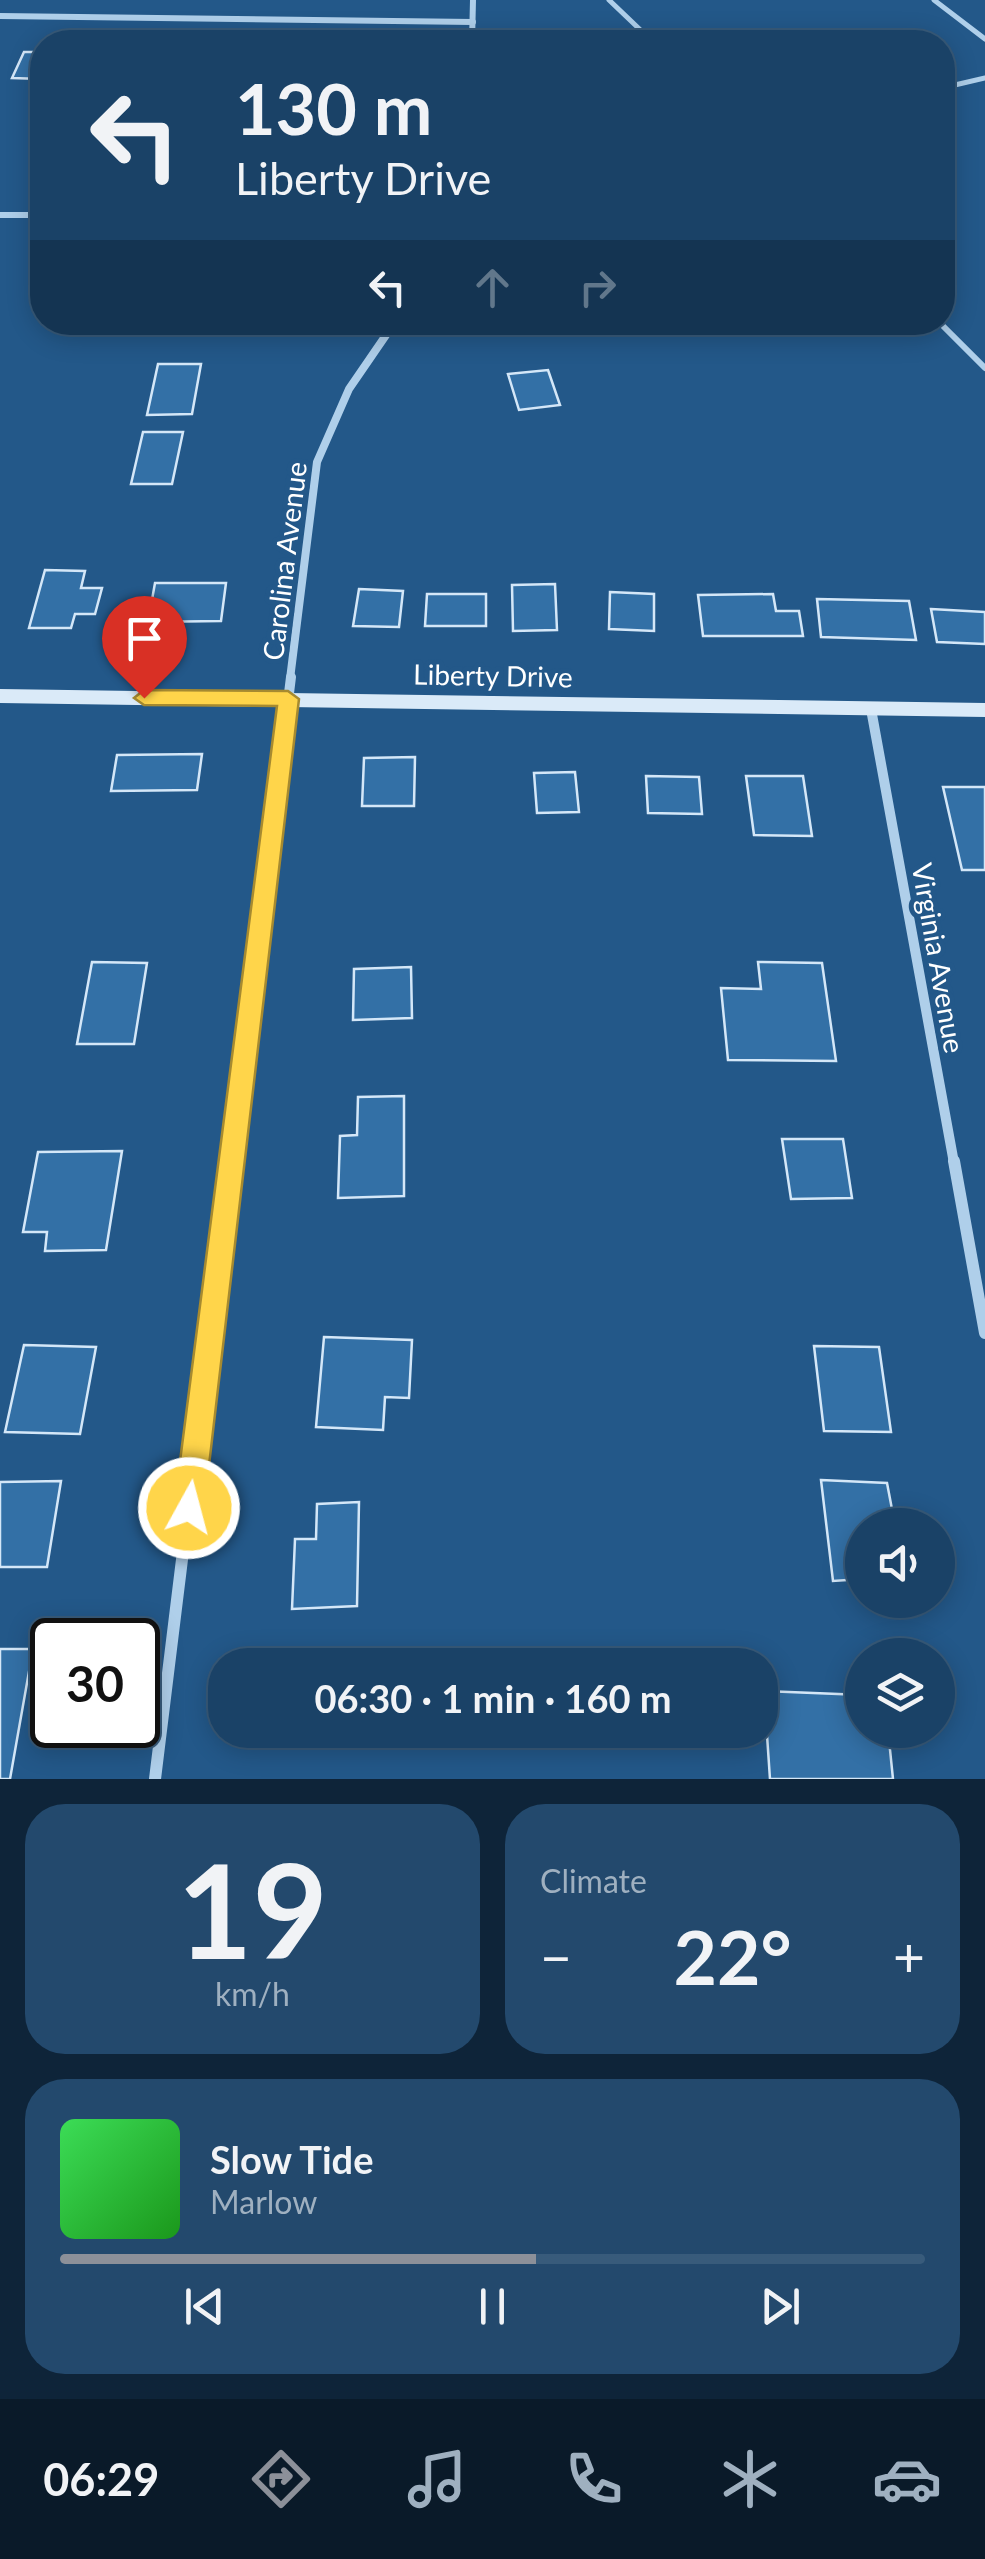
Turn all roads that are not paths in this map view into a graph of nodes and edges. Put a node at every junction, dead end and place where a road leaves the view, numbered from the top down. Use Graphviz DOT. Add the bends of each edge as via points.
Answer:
graph roads {
  1 [pos="473,0"];
  2 [pos="610,0"];
  3 [pos="934,0"];
  4 [pos="0,16"];
  5 [pos="473,22"];
  6 [pos="473,30"];
  7 [pos="641,30"];
  8 [pos="985,40"];
  9 [pos="985,78"];
  10 [pos="955,85"];
  11 [pos="0,215"];
  12 [pos="30,216"];
  13 [pos="385,335"];
  14 [pos="952,335"];
  15 [pos="985,368"];
  16 [pos="0,696"];
  17 [pos="288,699"];
  18 [pos="871,709"];
  19 [pos="985,710"];
  20 [pos="985,1332"];
  21 [pos="155,1779"];
  1 -- 5 [label="street"];
  2 -- 7 [label="lane"];
  3 -- 8 [label="lane"];
  4 -- 5 [label="street"];
  5 -- 6 [label="street"];
  9 -- 10 [label="lane"];
  11 -- 12 [label="street"];
  13 -- 17 [label="street, Carolina Avenue" via="357,372 318,462"];
  14 -- 15 [label="lane"];
  16 -- 17 [label="street, Liberty Drive"];
  17 -- 18 [label="street, Liberty Drive"];
  17 -- 21 [label="street, Carolina Avenue"];
  18 -- 19 [label="street, Liberty Drive"];
  18 -- 20 [label="street, Virginia Avenue"];
}
